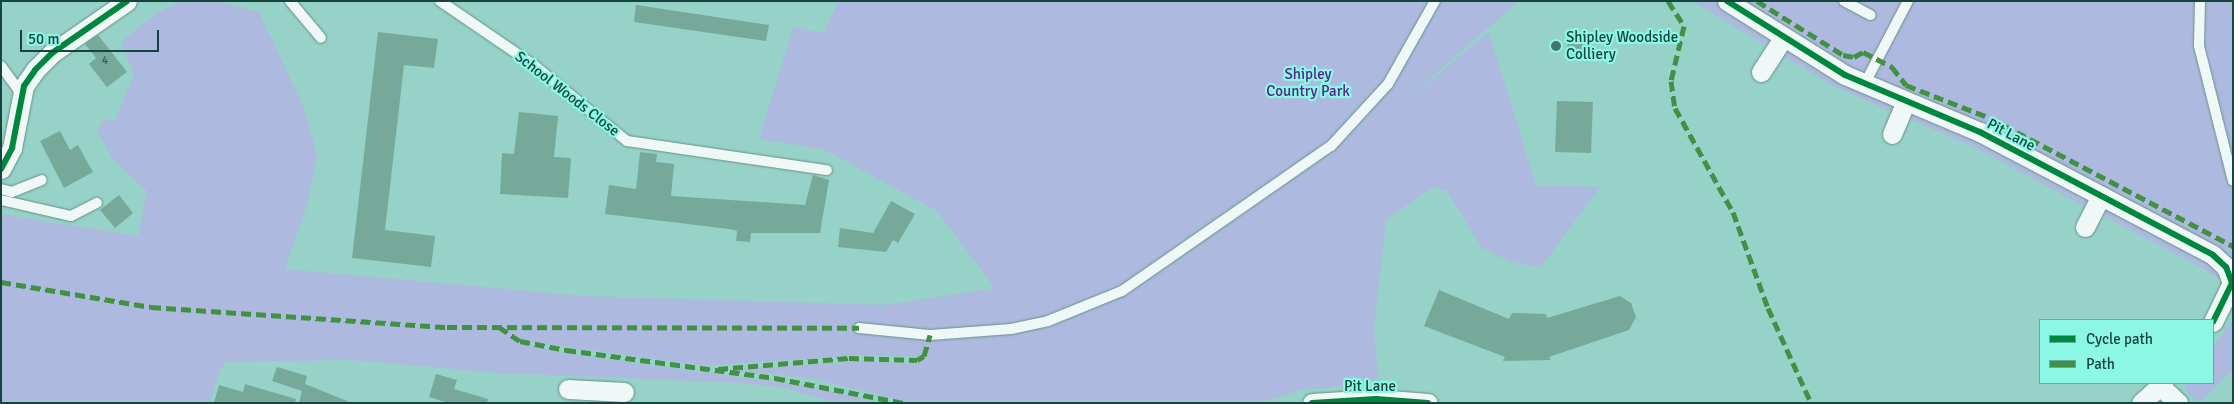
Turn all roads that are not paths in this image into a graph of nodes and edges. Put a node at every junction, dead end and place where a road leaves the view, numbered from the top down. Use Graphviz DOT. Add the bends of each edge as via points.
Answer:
graph roads {
  1 [pos="127,1"];
  2 [pos="290,1"];
  3 [pos="440,1"];
  4 [pos="1435,1"];
  5 [pos="1727,1"];
  6 [pos="1844,1"];
  7 [pos="1908,1"];
  8 [pos="2200,1"];
  9 [pos="1870,15"];
  10 [pos="321,38"];
  11 [pos="1782,38"];
  12 [pos="1,66"];
  13 [pos="1761,72"];
  14 [pos="1864,85"];
  15 [pos="22,95"];
  16 [pos="1906,103"];
  17 [pos="1892,134"];
  18 [pos="3,162"];
  19 [pos="827,170"];
  20 [pos="42,180"];
  21 [pos="2233,181"];
  22 [pos="1,189"];
  23 [pos="2101,196"];
  24 [pos="1,200"];
  25 [pos="97,203"];
  26 [pos="2085,227"];
  27 [pos="2232,283"];
  28 [pos="2214,320"];
  29 [pos="859,328"];
  30 [pos="2162,384"];
  31 [pos="568,389"];
  32 [pos="624,392"];
  33 [pos="591,396"];
  34 [pos="1312,403"];
  35 [pos="1428,403"];
  36 [pos="2141,403"];
  37 [pos="2178,403"];
  1 -- 15 [label="street" via="52,53 24,86"];
  2 -- 10 [label="lane"];
  3 -- 19 [label="lane, School Woods Close" via="535,66 627,141"];
  4 -- 29 [label="lane" via="1388,84 1332,146 1122,291 1048,321 1010,329 930,335"];
  5 -- 11 [label="street, Pit Lane"];
  6 -- 9 [label="lane"];
  7 -- 14 [label="lane"];
  8 -- 21 [label="lane" via="2199,46"];
  11 -- 13 [label="street"];
  11 -- 14 [label="street, Pit Lane"];
  12 -- 15 [label="lane"];
  14 -- 16 [label="street, Pit Lane"];
  15 -- 18 [label="street" via="12,148"];
  16 -- 17 [label="street"];
  16 -- 23 [label="street, Pit Lane" via="1980,132"];
  20 -- 22 [label="lane" via="12,192"];
  23 -- 26 [label="street"];
  23 -- 27 [label="street, Pit Lane" via="2213,255 2226,267"];
  24 -- 25 [label="lane" via="71,216"];
  27 -- 28 [label="street, Pit Lane"];
  30 -- 36 [label="street"];
  30 -- 37 [label="street"];
  31 -- 33 [label="street"];
  32 -- 33 [label="street"];
  34 -- 35 [label="street, Pit Lane" via="1376,399"];
}
